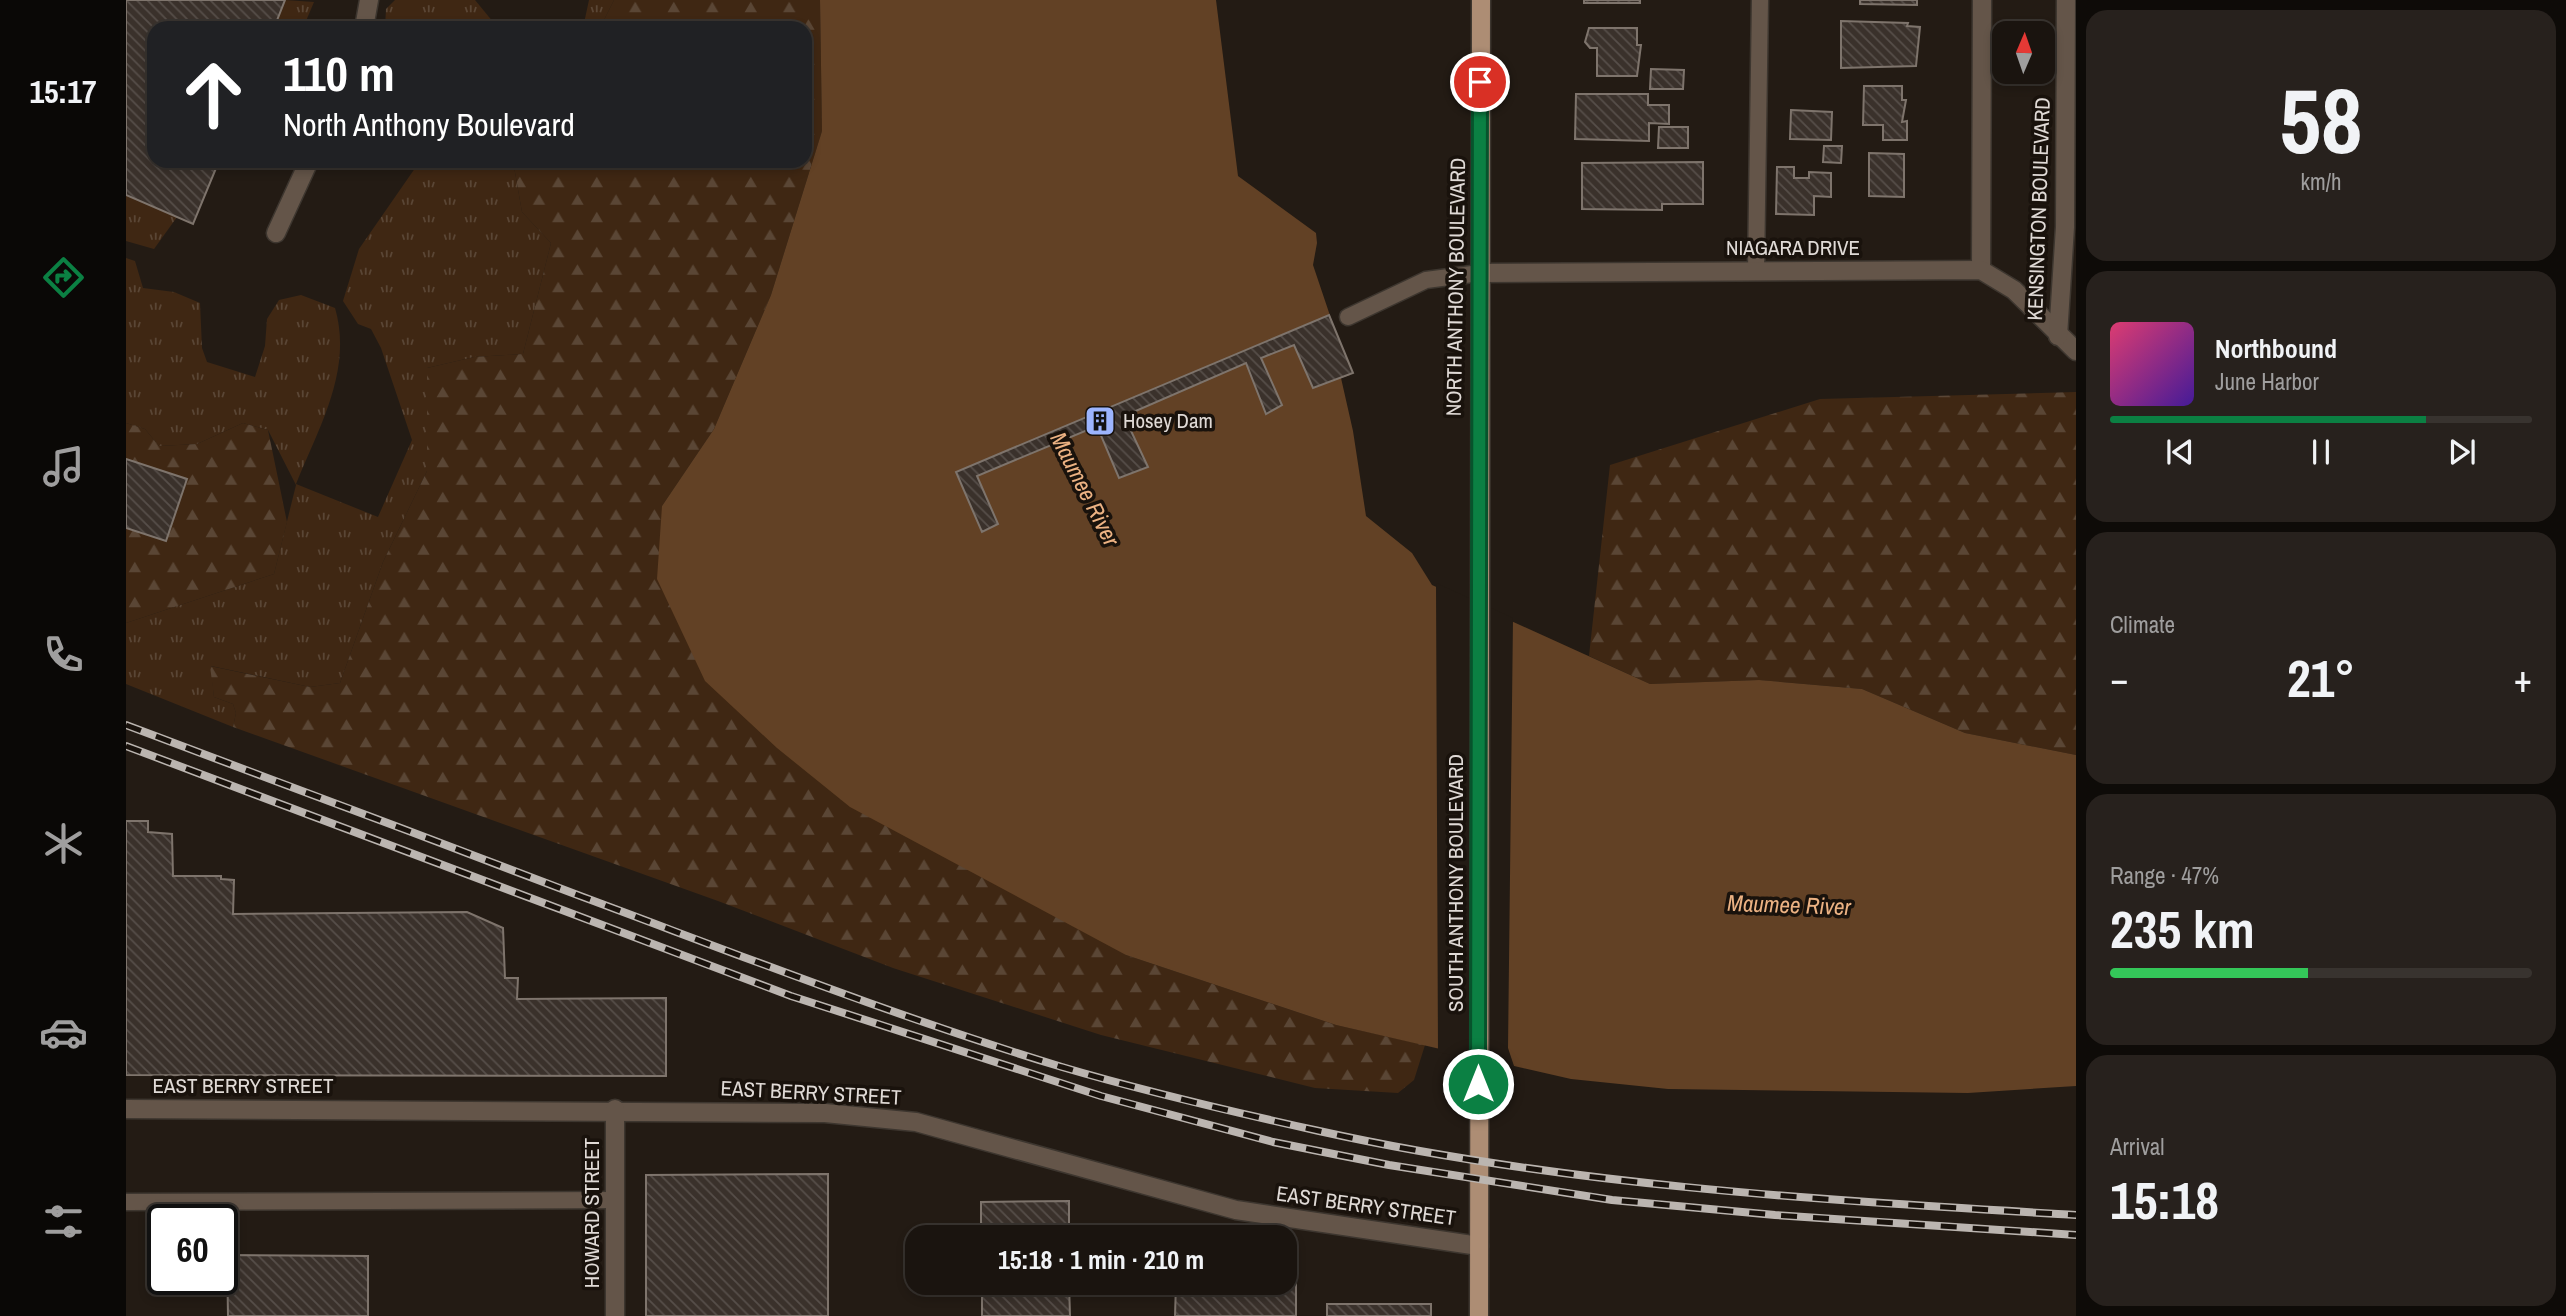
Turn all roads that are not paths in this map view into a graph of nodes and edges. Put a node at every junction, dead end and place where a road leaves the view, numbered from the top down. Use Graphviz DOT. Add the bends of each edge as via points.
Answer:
graph roads {
  1 [pos="369,0"];
  2 [pos="1480,0"];
  3 [pos="1759,0"];
  4 [pos="1982,0"];
  5 [pos="2066,0"];
  6 [pos="364,21"];
  7 [pos="306,168"];
  8 [pos="276,233"];
  9 [pos="1981,270"];
  10 [pos="1756,271"];
  11 [pos="1480,273"];
  12 [pos="1348,317"];
  13 [pos="2058,336"];
  14 [pos="2076,351"];
  15 [pos="1479,575"];
  16 [pos="126,1109"];
  17 [pos="615,1110"];
  18 [pos="614,1200"];
  19 [pos="126,1202"];
  20 [pos="1479,1246"];
  21 [pos="615,1316"];
  22 [pos="1479,1316"];
  1 -- 6 [label="street"];
  2 -- 11 [label="main road, NORTH ANTHONY BOULEVARD"];
  3 -- 10 [label="lane"];
  4 -- 9 [label="street"];
  5 -- 13 [label="street, KENSINGTON BOULEVARD" via="2065,227"];
  7 -- 8 [label="street"];
  9 -- 10 [label="street, NIAGARA DRIVE"];
  9 -- 13 [label="street" via="2014,290"];
  10 -- 11 [label="street, NIAGARA DRIVE"];
  11 -- 12 [label="lane" via="1426,279"];
  11 -- 15 [label="main road, NORTH ANTHONY BOULEVARD"];
  13 -- 14 [label="street"];
  15 -- 20 [label="main road, SOUTH ANTHONY BOULEVARD"];
  16 -- 17 [label="street, EAST BERRY STREET"];
  17 -- 18 [label="street, HOWARD STREET"];
  17 -- 20 [label="street, EAST BERRY STREET" via="825,1112 916,1122 1236,1210"];
  18 -- 19 [label="lane"];
  18 -- 21 [label="street, HOWARD STREET"];
  20 -- 22 [label="main road, SOUTH ANTHONY BOULEVARD"];
}
